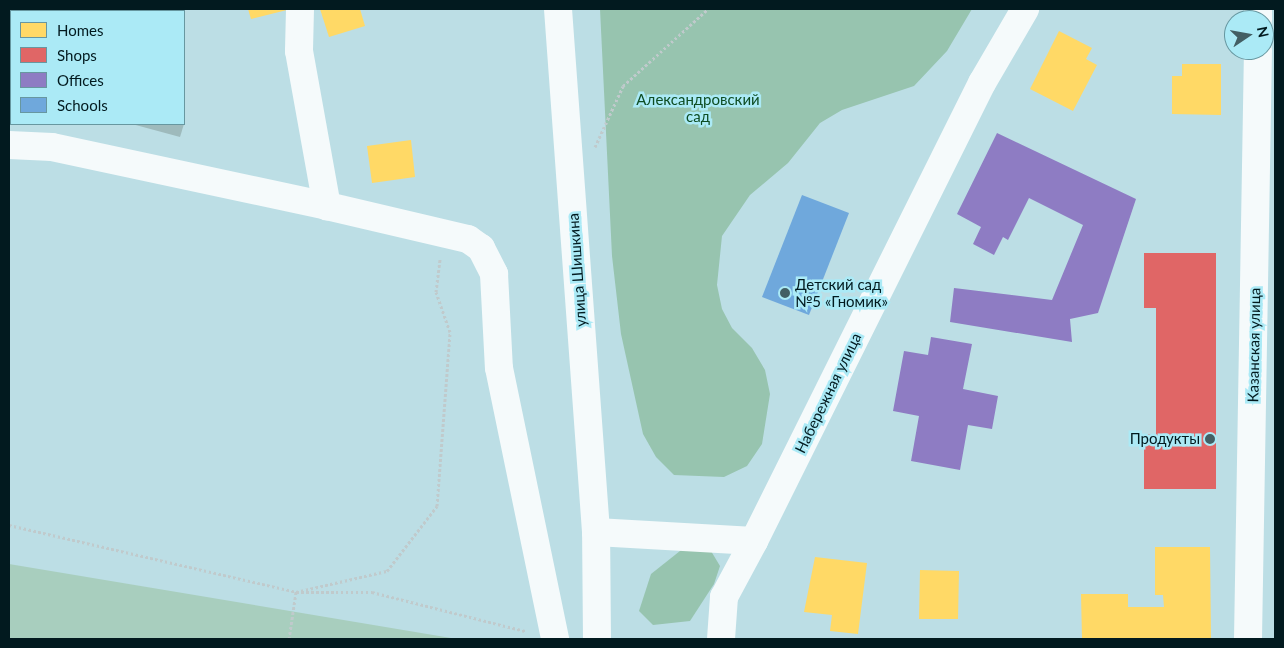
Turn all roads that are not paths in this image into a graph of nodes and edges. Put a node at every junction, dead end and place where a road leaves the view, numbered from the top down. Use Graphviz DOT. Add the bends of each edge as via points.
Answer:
graph roads {
  1 [pos="300,9"];
  2 [pos="558,9"];
  3 [pos="1025,9"];
  4 [pos="1258,60"];
  5 [pos="9,145"];
  6 [pos="327,206"];
  7 [pos="596,532"];
  8 [pos="754,541"];
  9 [pos="555,639"];
  10 [pos="597,639"];
  11 [pos="721,639"];
  12 [pos="1248,639"];
  1 -- 6 [label="street" via="300,51"];
  2 -- 7 [label="street, улица Шишкина"];
  3 -- 8 [label="street, Набережная улица" via="982,83"];
  4 -- 12 [label="street, Казанская улица"];
  5 -- 6 [label="street" via="52,147"];
  6 -- 9 [label="street" via="474,243 488,258 494,274 499,368"];
  7 -- 8 [label="street"];
  7 -- 10 [label="street"];
  8 -- 11 [label="street, Набережная улица" via="724,596"];
}
